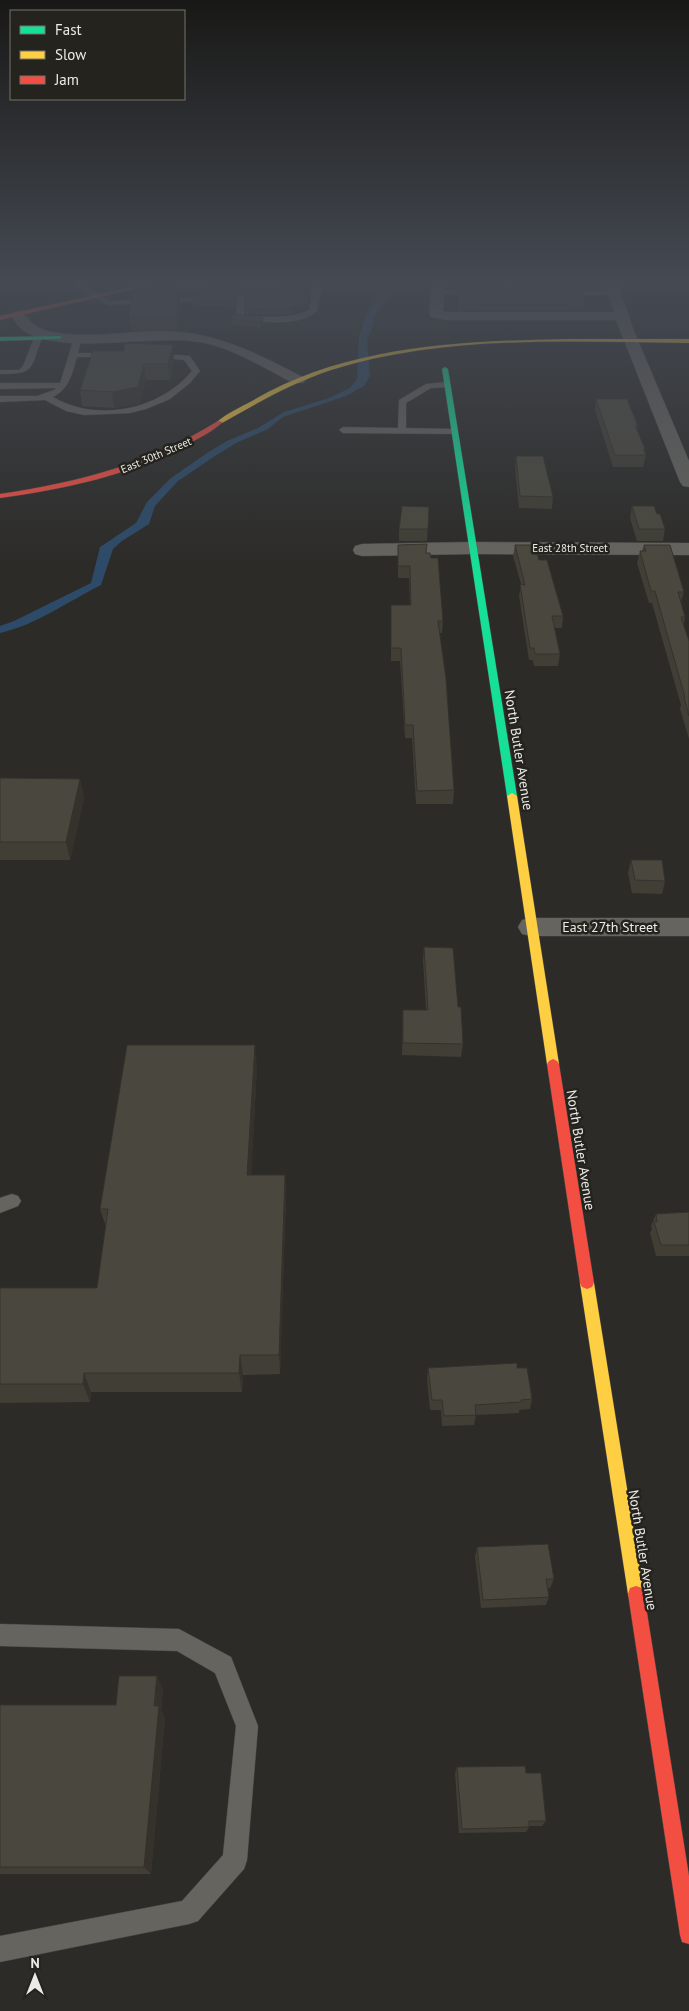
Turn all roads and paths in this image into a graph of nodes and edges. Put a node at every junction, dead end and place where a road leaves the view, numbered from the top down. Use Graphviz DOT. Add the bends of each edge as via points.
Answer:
graph roads {
  1 [pos="67,376"];
  2 [pos="193,376"];
  3 [pos="292,376"];
  4 [pos="446,376"];
  5 [pos="645,376"];
  6 [pos="64,385"];
  7 [pos="447,385"];
  8 [pos="0,386"];
  9 [pos="48,398"];
  10 [pos="0,399"];
  11 [pos="343,430"];
  12 [pos="402,431"];
  13 [pos="454,432"];
  14 [pos="689,482"];
  15 [pos="0,496"];
  16 [pos="473,548"];
  17 [pos="689,549"];
  18 [pos="362,550"];
  19 [pos="531,927"];
  20 [pos="689,927"];
  21 [pos="0,1635"];
  22 [pos="689,1935"];
  23 [pos="0,1950"];
  1 -- 6 [label="lane"];
  2 -- 9 [label="lane" via="188,383 151,406 128,412 72,410"];
  3 -- 15 [label="street, East 30th Street" via="190,441 147,461 77,482"];
  4 -- 7 [label="street, North Butler Avenue"];
  5 -- 14 [label="street"];
  6 -- 8 [label="lane"];
  6 -- 9 [label="lane"];
  7 -- 12 [label="lane" via="429,386 402,402"];
  7 -- 13 [label="street, North Butler Avenue"];
  9 -- 10 [label="lane"];
  11 -- 12 [label="lane"];
  12 -- 13 [label="lane"];
  13 -- 16 [label="street, North Butler Avenue"];
  16 -- 17 [label="street, East 28th Street"];
  16 -- 18 [label="street, East 28th Street"];
  16 -- 19 [label="street, North Butler Avenue"];
  19 -- 20 [label="street, East 27th Street"];
  19 -- 22 [label="street, North Butler Avenue"];
  21 -- 23 [label="lane" via="179,1640 223,1665 247,1726 235,1860 189,1912"];
}
